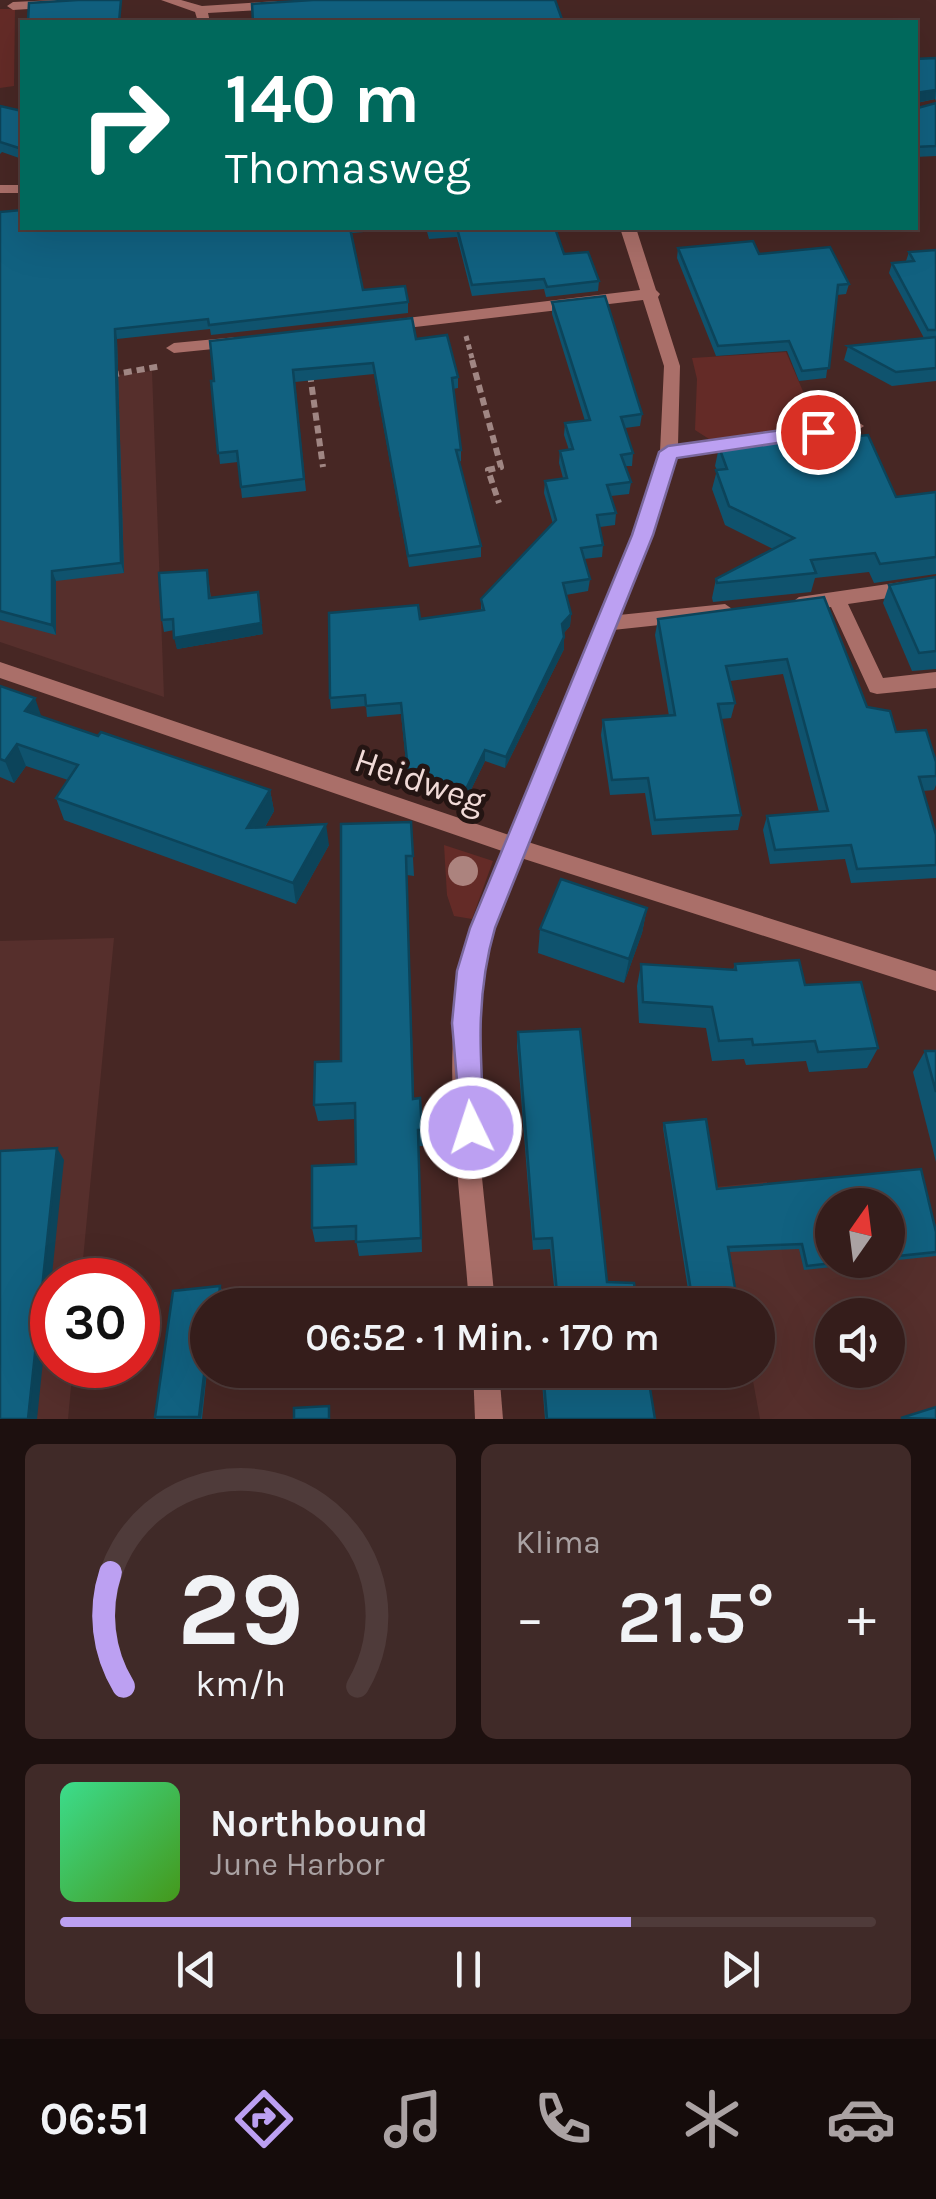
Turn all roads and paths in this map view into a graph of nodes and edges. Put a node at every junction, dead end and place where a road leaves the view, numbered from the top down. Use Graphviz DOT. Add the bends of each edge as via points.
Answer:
graph roads {
  1 [pos="167,0"];
  2 [pos="65,3"];
  3 [pos="294,4"];
  4 [pos="13,6"];
  5 [pos="202,16"];
  6 [pos="629,230"];
  7 [pos="652,294"];
  8 [pos="461,317"];
  9 [pos="376,326"];
  10 [pos="248,341"];
  11 [pos="174,348"];
  12 [pos="310,372"];
  13 [pos="99,376"];
  14 [pos="856,426"];
  15 [pos="668,452"];
  16 [pos="324,467"];
  17 [pos="499,503"];
  18 [pos="936,584"];
  19 [pos="837,600"];
  20 [pos="780,606"];
  21 [pos="742,610"];
  22 [pos="608,623"];
  23 [pos="0,670"];
  24 [pos="936,680"];
  25 [pos="516,847"];
  26 [pos="936,981"];
  27 [pos="481,1288"];
  28 [pos="487,1388"];
  29 [pos="489,1419"];
  1 -- 5 [label="street"];
  2 -- 4 [label="street"];
  3 -- 5 [label="street"];
  6 -- 7 [label="street"];
  7 -- 8 [label="street"];
  7 -- 15 [label="street" via="672,366"];
  8 -- 9 [label="street"];
  8 -- 17 [label="path" via="501,467 488,470"];
  10 -- 11 [label="street"];
  11 -- 13 [label="path" via="158,370"];
  12 -- 16 [label="path"];
  14 -- 15 [label="street"];
  15 -- 22 [label="street"];
  18 -- 19 [label="street"];
  19 -- 20 [label="street"];
  19 -- 24 [label="street" via="876,686"];
  21 -- 22 [label="street"];
  22 -- 25 [label="street"];
  23 -- 25 [label="street, Heidweg"];
  25 -- 26 [label="street, Heidweg"];
  25 -- 27 [label="street" via="470,971 465,1023"];
  28 -- 29 [label="street"];
}
